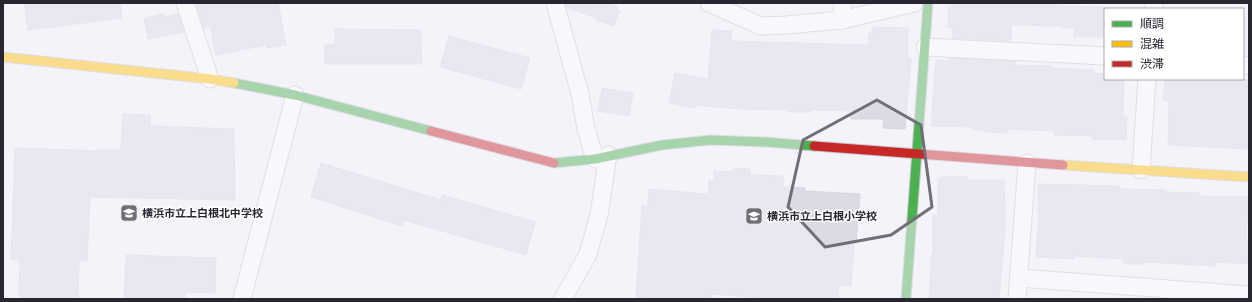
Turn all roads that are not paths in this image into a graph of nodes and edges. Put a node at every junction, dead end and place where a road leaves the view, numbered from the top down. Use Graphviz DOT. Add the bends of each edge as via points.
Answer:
graph roads {
  1 [pos="185,3"];
  2 [pos="555,3"];
  3 [pos="709,3"];
  4 [pos="843,3"];
  5 [pos="914,3"];
  6 [pos="928,3"];
  7 [pos="742,10"];
  8 [pos="842,20"];
  9 [pos="925,47"];
  10 [pos="1104,56"];
  11 [pos="3,58"];
  12 [pos="210,79"];
  13 [pos="1147,80"];
  14 [pos="295,95"];
  15 [pos="917,154"];
  16 [pos="602,157"];
  17 [pos="1027,163"];
  18 [pos="1141,170"];
  19 [pos="1249,178"];
  20 [pos="1019,278"];
  21 [pos="1249,295"];
  22 [pos="242,299"];
  23 [pos="563,299"];
  24 [pos="906,299"];
  25 [pos="1017,299"];
  1 -- 12 [label="street"];
  2 -- 16 [label="street" via="580,94 586,129"];
  3 -- 7 [label="street"];
  4 -- 8 [label="street"];
  5 -- 8 [label="street"];
  6 -- 9 [label="street"];
  7 -- 8 [label="street" via="761,26"];
  9 -- 10 [label="street"];
  9 -- 15 [label="street"];
  11 -- 12 [label="street"];
  12 -- 14 [label="street"];
  13 -- 18 [label="street"];
  14 -- 16 [label="street" via="555,163"];
  14 -- 22 [label="street"];
  15 -- 16 [label="street" via="711,140 662,145"];
  15 -- 17 [label="street"];
  15 -- 24 [label="street"];
  16 -- 23 [label="street" via="599,215 588,254"];
  17 -- 18 [label="street"];
  17 -- 20 [label="street"];
  18 -- 19 [label="street"];
  20 -- 21 [label="street"];
  20 -- 25 [label="street"];
}
